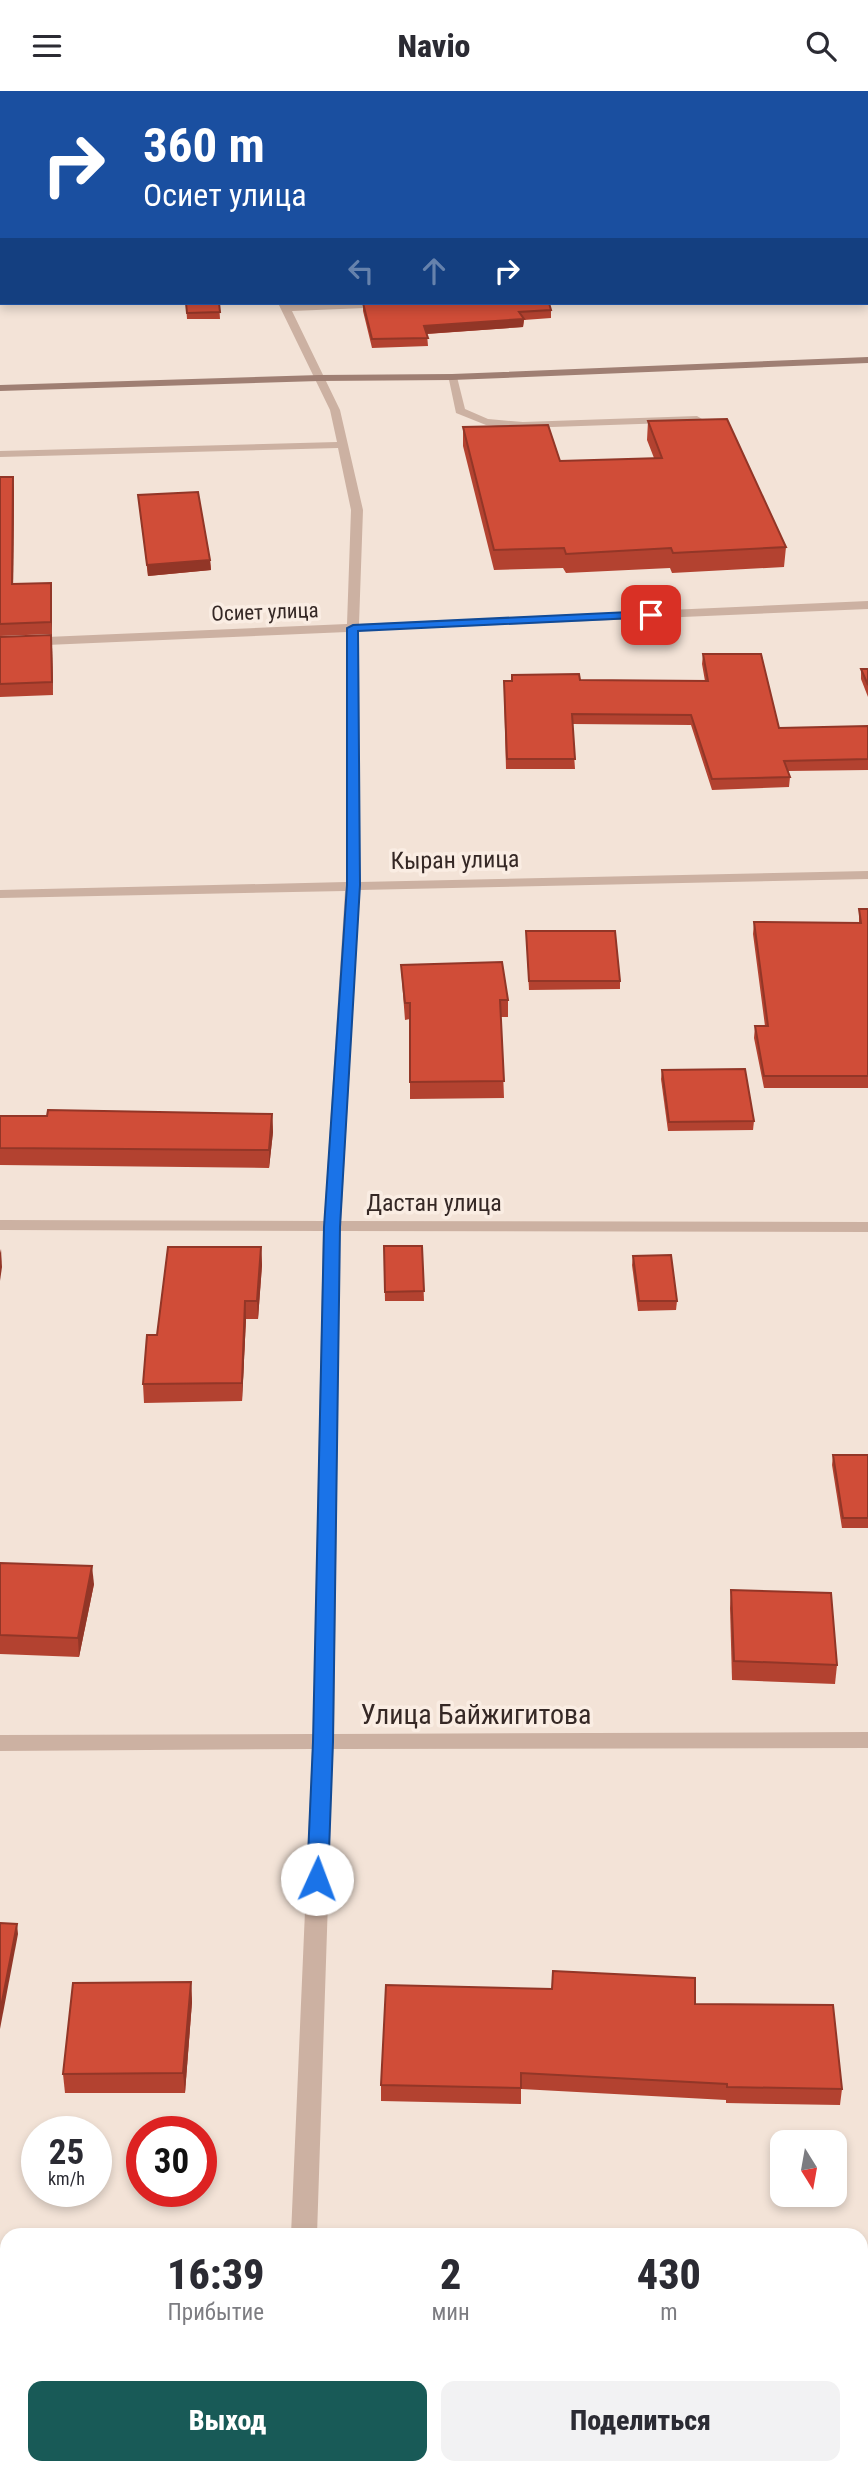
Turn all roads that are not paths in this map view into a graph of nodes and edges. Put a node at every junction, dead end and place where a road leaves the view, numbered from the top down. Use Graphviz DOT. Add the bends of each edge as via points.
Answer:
graph roads {
  1 [pos="284,305"];
  2 [pos="868,360"];
  3 [pos="452,377"];
  4 [pos="319,378"];
  5 [pos="0,388"];
  6 [pos="697,419"];
  7 [pos="343,445"];
  8 [pos="0,454"];
  9 [pos="868,605"];
  10 [pos="353,628"];
  11 [pos="0,643"];
  12 [pos="868,875"];
  13 [pos="353,885"];
  14 [pos="0,894"];
  15 [pos="0,1225"];
  16 [pos="332,1227"];
  17 [pos="868,1227"];
  18 [pos="868,1740"];
  19 [pos="323,1742"];
  20 [pos="0,1743"];
  21 [pos="304,2228"];
  1 -- 4 [label="street"];
  2 -- 3 [label="street"];
  3 -- 4 [label="street"];
  3 -- 6 [label="street" via="460,411 486,422 523,425"];
  4 -- 5 [label="street"];
  4 -- 7 [label="street" via="335,410"];
  7 -- 8 [label="street"];
  7 -- 10 [label="street" via="357,510"];
  9 -- 10 [label="street, Осиет улица"];
  10 -- 11 [label="street, Осиет улица"];
  10 -- 13 [label="street"];
  12 -- 13 [label="street, Кыран улица"];
  13 -- 14 [label="street, Кыран улица"];
  13 -- 16 [label="street"];
  15 -- 16 [label="street, Дастан улица"];
  16 -- 17 [label="street, Дастан улица"];
  16 -- 19 [label="street"];
  18 -- 19 [label="street, Улица Байжигитова"];
  19 -- 20 [label="street, Улица Байжигитова"];
  19 -- 21 [label="street"];
}
